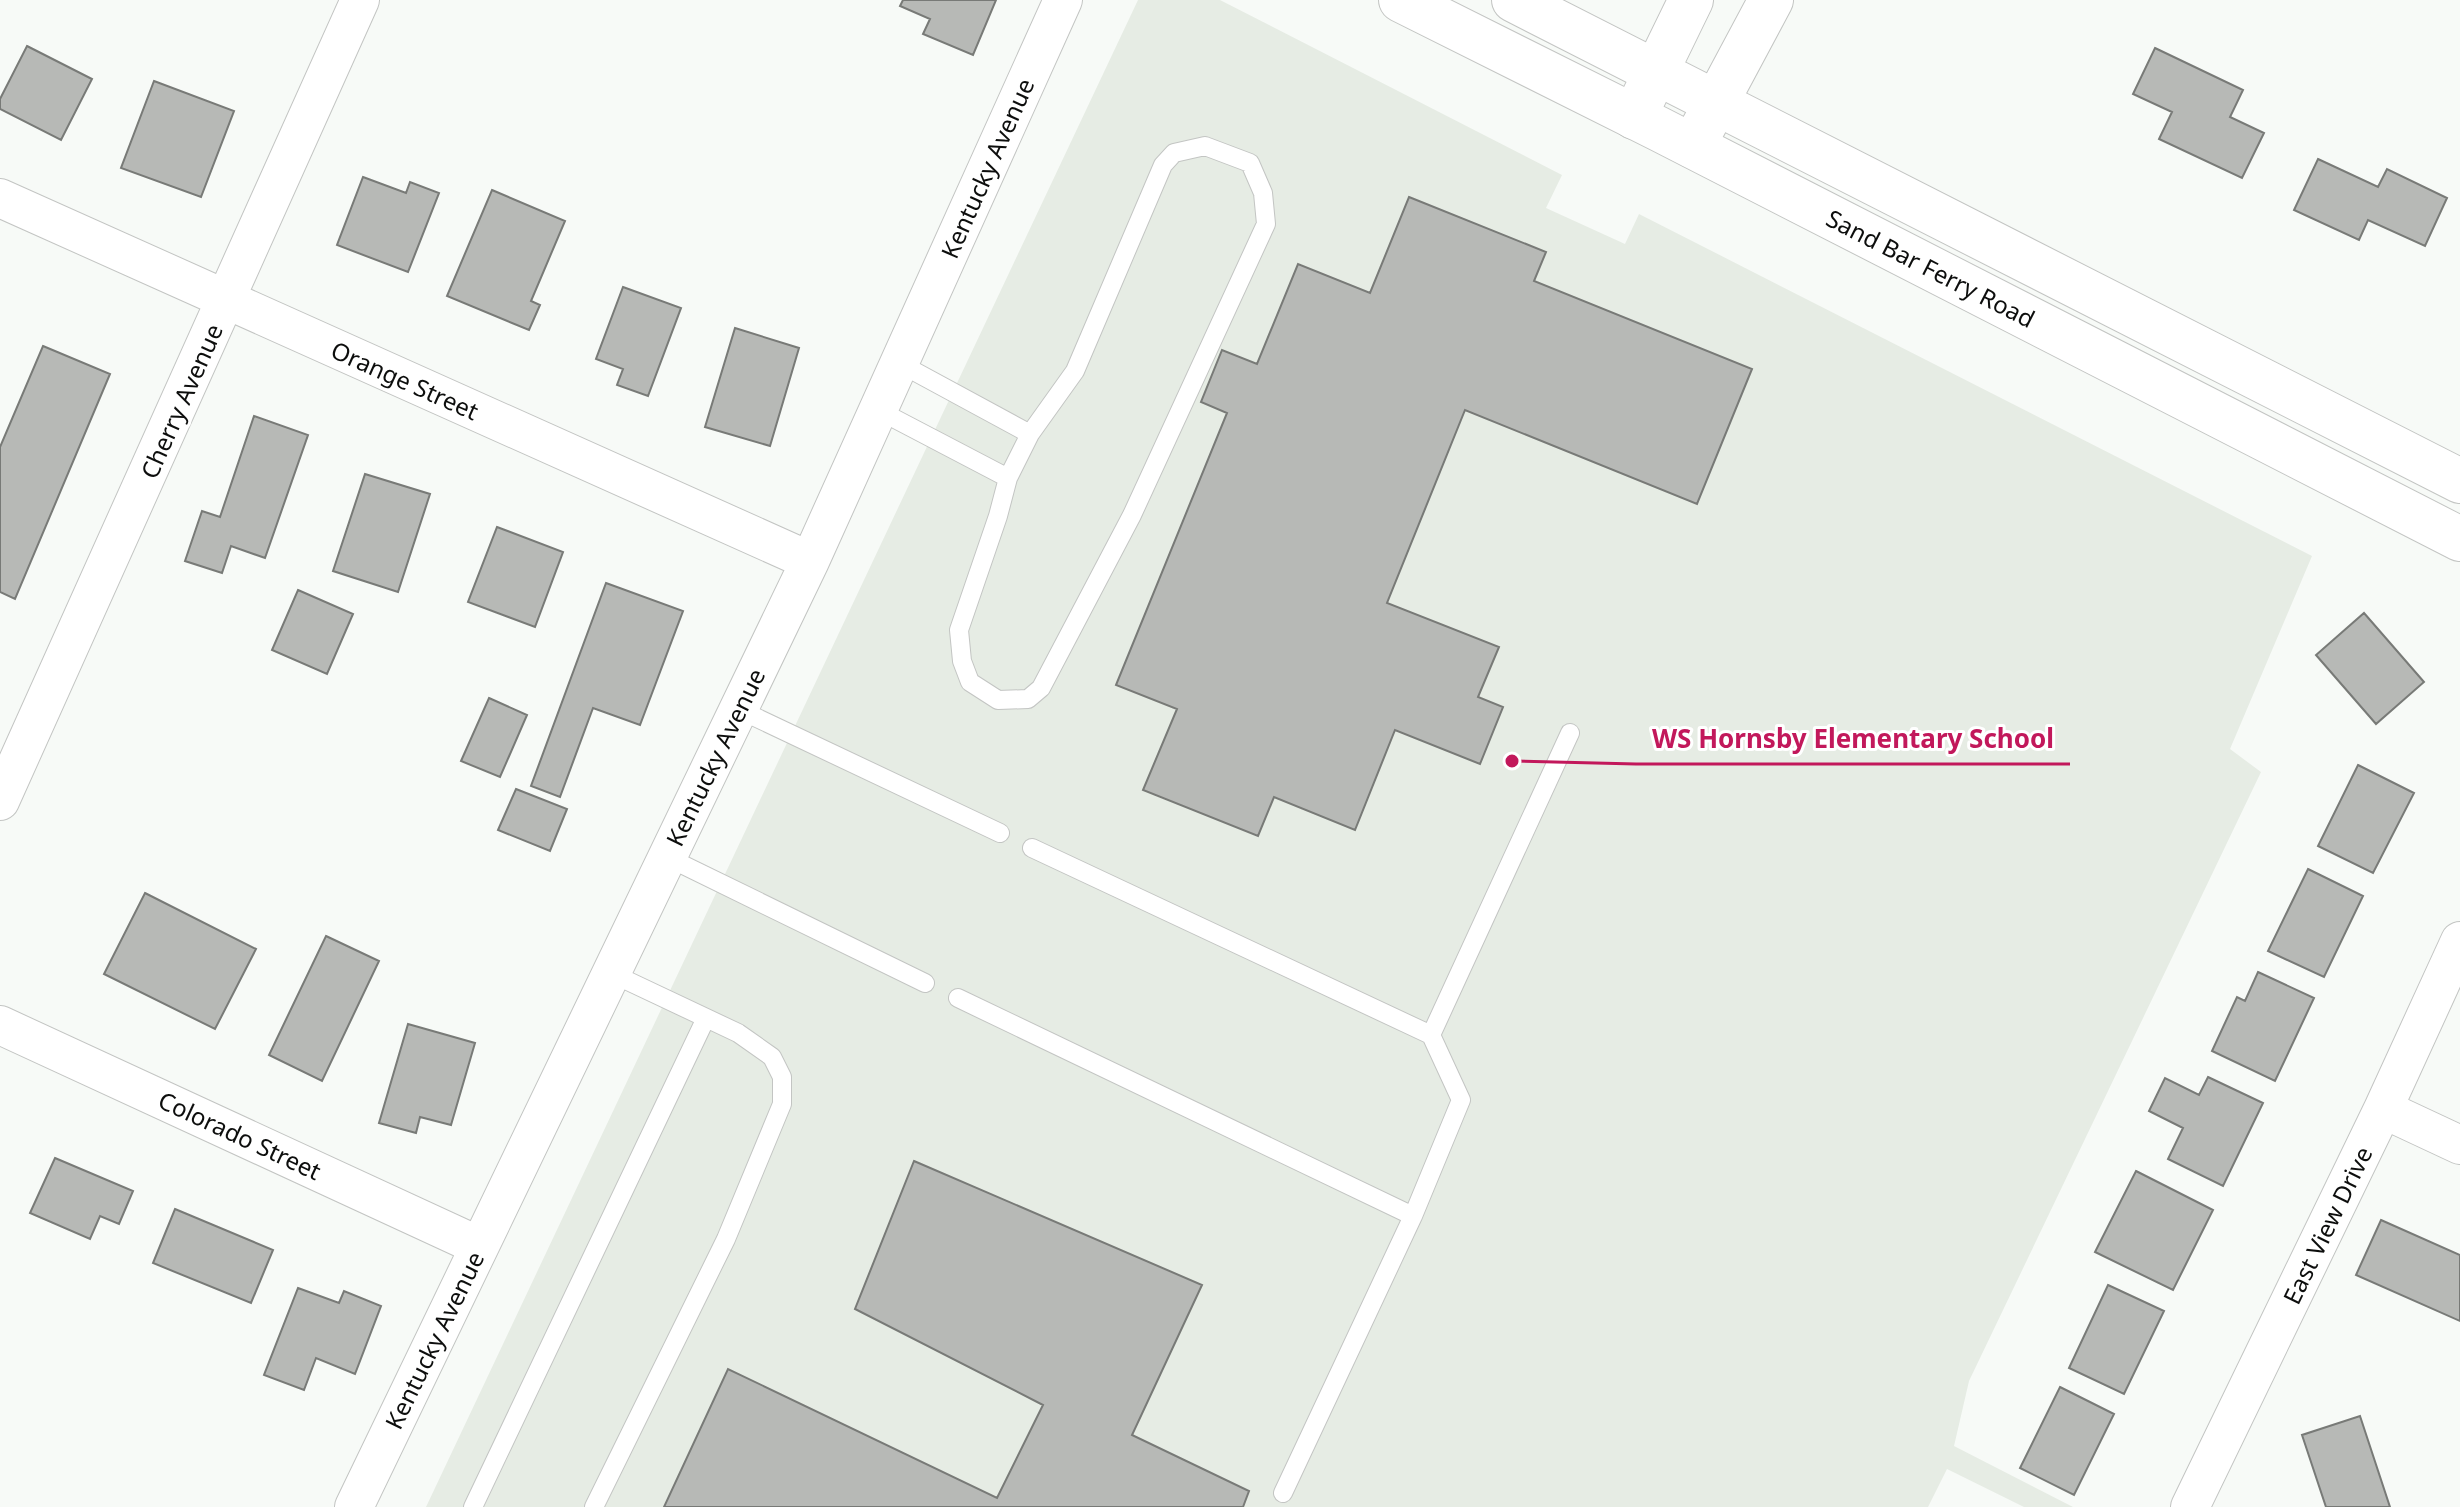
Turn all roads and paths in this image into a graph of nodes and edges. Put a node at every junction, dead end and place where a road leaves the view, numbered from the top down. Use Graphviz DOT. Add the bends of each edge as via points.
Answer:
graph roads {
  1 [pos="360,0"];
  2 [pos="1063,0"];
  3 [pos="1401,0"];
  4 [pos="1514,0"];
  5 [pos="1691,0"];
  6 [pos="1771,0"];
  7 [pos="1684,86"];
  8 [pos="1634,117"];
  9 [pos="1693,146"];
  10 [pos="0,198"];
  11 [pos="226,301"];
  12 [pos="899,363"];
  13 [pos="878,410"];
  14 [pos="1030,434"];
  15 [pos="1008,478"];
  16 [pos="2460,481"];
  17 [pos="2460,539"];
  18 [pos="810,561"];
  19 [pos="738,709"];
  20 [pos="1570,733"];
  21 [pos="0,801"];
  22 [pos="1000,833"];
  23 [pos="1032,848"];
  24 [pos="667,857"];
  25 [pos="2460,941"];
  26 [pos="611,973"];
  27 [pos="925,983"];
  28 [pos="958,998"];
  29 [pos="706,1018"];
  30 [pos="0,1025"];
  31 [pos="1431,1035"];
  32 [pos="2383,1109"];
  33 [pos="2460,1145"];
  34 [pos="1413,1216"];
  35 [pos="479,1246"];
  36 [pos="1283,1493"];
  37 [pos="354,1507"];
  38 [pos="473,1507"];
  39 [pos="594,1507"];
  40 [pos="2190,1507"];
  1 -- 11 [label="street, Cherry Avenue"];
  2 -- 12 [label="street, Kentucky Avenue"];
  3 -- 8 [label="main road, Sand Bar Ferry Road"];
  4 -- 7 [label="main road, Sand Bar Ferry Road"];
  5 -- 7 [label="main road"];
  6 -- 7 [label="main road"];
  7 -- 8 [label="main road"];
  7 -- 9 [label="main road"];
  7 -- 16 [label="main road, Sand Bar Ferry Road"];
  8 -- 9 [label="main road, Sand Bar Ferry Road"];
  9 -- 17 [label="main road, Sand Bar Ferry Road"];
  10 -- 11 [label="street, Orange Street"];
  11 -- 18 [label="street, Orange Street"];
  11 -- 21 [label="street, Cherry Avenue"];
  12 -- 13 [label="street, Kentucky Avenue"];
  12 -- 14 [label="lane"];
  13 -- 15 [label="lane"];
  13 -- 18 [label="street, Kentucky Avenue"];
  14 -- 15 [label="lane"];
  14 -- 15 [label="lane" via="1075,371 1163,165 1174,153 1205,146 1250,163 1263,193 1266,224 1132,515 1041,688 1028,699 998,700 970,682 959,630"];
  18 -- 19 [label="street, Kentucky Avenue"];
  19 -- 22 [label="lane"];
  19 -- 24 [label="street, Kentucky Avenue"];
  20 -- 31 [label="lane"];
  23 -- 31 [label="lane"];
  24 -- 26 [label="street, Kentucky Avenue"];
  24 -- 27 [label="lane"];
  25 -- 32 [label="street, East View Drive"];
  26 -- 29 [label="lane"];
  26 -- 35 [label="street, Kentucky Avenue"];
  28 -- 34 [label="lane"];
  29 -- 38 [label="lane"];
  29 -- 39 [label="lane" via="772,1057 782,1077 782,1104 726,1239"];
  30 -- 35 [label="street, Colorado Street"];
  31 -- 34 [label="lane" via="1461,1100"];
  32 -- 33 [label="street"];
  32 -- 40 [label="street, East View Drive"];
  34 -- 36 [label="lane"];
  35 -- 37 [label="street, Kentucky Avenue"];
}
